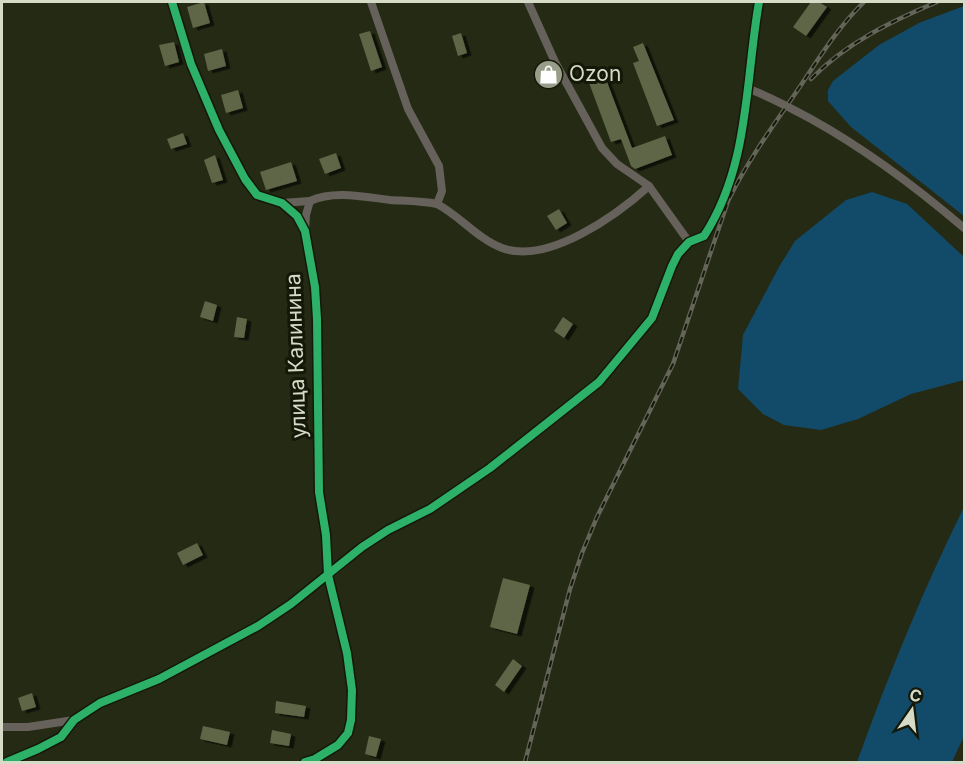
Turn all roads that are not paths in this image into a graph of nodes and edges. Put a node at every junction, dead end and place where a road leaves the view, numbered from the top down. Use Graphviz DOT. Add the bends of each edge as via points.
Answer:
graph roads {
  1 [pos="172,2"];
  2 [pos="371,2"];
  3 [pos="528,2"];
  4 [pos="759,2"];
  5 [pos="749,89"];
  6 [pos="649,186"];
  7 [pos="310,201"];
  8 [pos="282,203"];
  9 [pos="437,204"];
  10 [pos="964,228"];
  11 [pos="305,231"];
  12 [pos="689,242"];
  13 [pos="328,575"];
  14 [pos="74,720"];
  15 [pos="2,727"];
  16 [pos="7,762"];
  17 [pos="305,762"];
  1 -- 8 [label="street, улица Калинина" via="191,64 240,169 257,195"];
  2 -- 9 [label="street" via="408,109 439,166 442,191"];
  3 -- 6 [label="street" via="555,63 602,148 617,164"];
  4 -- 5 [label="street"];
  5 -- 10 [label="street" via="770,96 870,154"];
  5 -- 12 [label="street" via="731,178 704,236"];
  6 -- 9 [label="street" via="581,235 525,251 491,243"];
  6 -- 12 [label="street"];
  7 -- 8 [label="street"];
  7 -- 9 [label="street" via="328,196 363,196"];
  7 -- 11 [label="street"];
  8 -- 11 [label="street, улица Калинина" via="297,216"];
  11 -- 13 [label="street, улица Калинина" via="315,287 319,476"];
  12 -- 13 [label="street" via="672,266 652,318 599,382 489,468 430,509 362,547"];
  13 -- 14 [label="street" via="258,626 159,679 100,703"];
  13 -- 17 [label="street, улица Калинина" via="352,690 351,720 348,733 338,745"];
  14 -- 15 [label="street" via="28,728"];
  14 -- 16 [label="street" via="61,737"];
}
